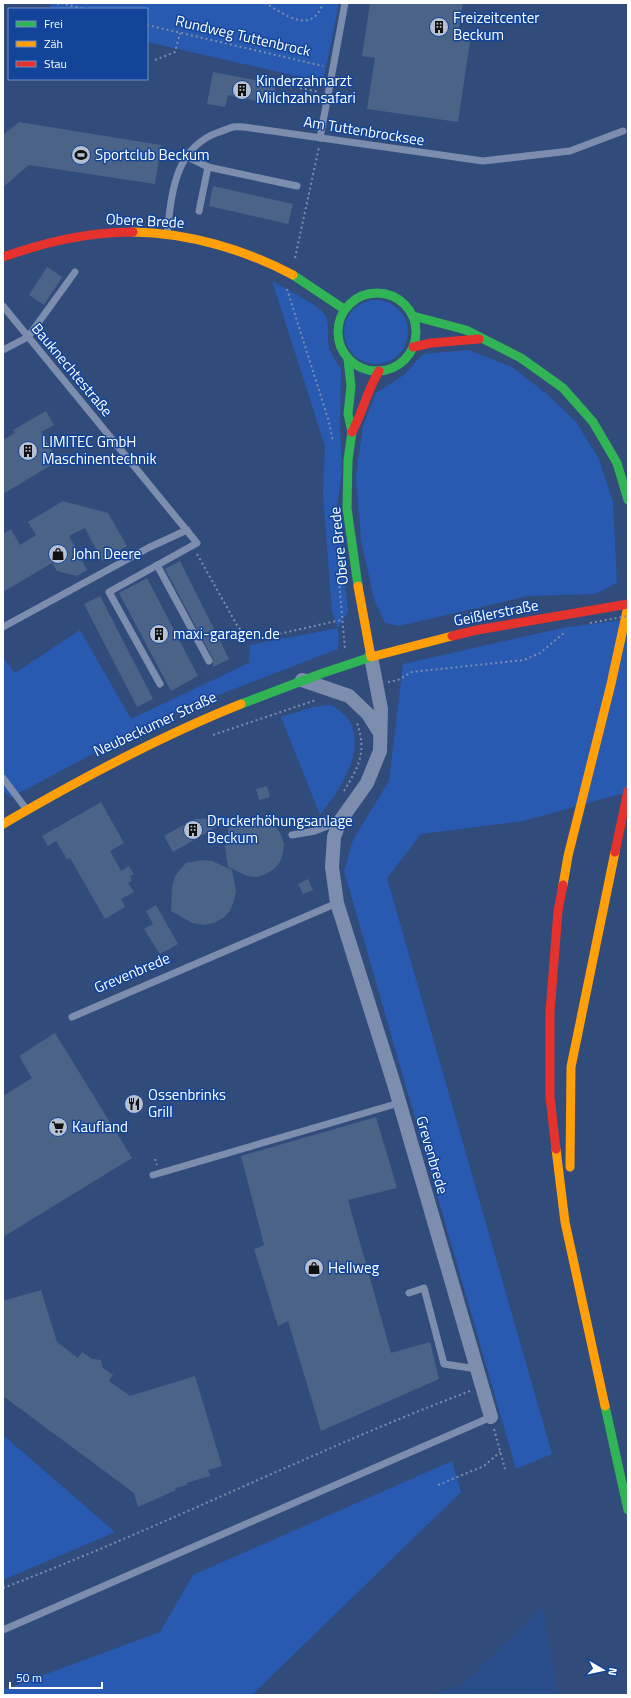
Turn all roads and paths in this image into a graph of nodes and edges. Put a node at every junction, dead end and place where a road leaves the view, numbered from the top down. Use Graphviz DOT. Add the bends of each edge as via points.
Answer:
graph roads {
  1 [pos="59,3"];
  2 [pos="265,3"];
  3 [pos="323,3"];
  4 [pos="345,3"];
  5 [pos="80,8"];
  6 [pos="148,25"];
  7 [pos="180,34"];
  8 [pos="155,60"];
  9 [pos="333,69"];
  10 [pos="300,88"];
  11 [pos="321,92"];
  12 [pos="623,131"];
  13 [pos="320,138"];
  14 [pos="186,156"];
  15 [pos="208,167"];
  16 [pos="297,186"];
  17 [pos="199,211"];
  18 [pos="167,233"];
  19 [pos="3,257"];
  20 [pos="75,272"];
  21 [pos="291,274"];
  22 [pos="3,306"];
  23 [pos="344,310"];
  24 [pos="414,316"];
  25 [pos="28,337"];
  26 [pos="482,339"];
  27 [pos="413,347"];
  28 [pos="3,350"];
  29 [pos="348,359"];
  30 [pos="379,371"];
  31 [pos="352,432"];
  32 [pos="333,444"];
  33 [pos="628,500"];
  34 [pos="187,530"];
  35 [pos="198,543"];
  36 [pos="157,565"];
  37 [pos="338,577"];
  38 [pos="628,605"];
  39 [pos="628,616"];
  40 [pos="342,620"];
  41 [pos="584,625"];
  42 [pos="3,627"];
  43 [pos="568,630"];
  44 [pos="371,657"];
  45 [pos="209,661"];
  46 [pos="348,664"];
  47 [pos="302,680"];
  48 [pos="160,684"];
  49 [pos="376,685"];
  50 [pos="320,700"];
  51 [pos="381,734"];
  52 [pos="208,736"];
  53 [pos="3,778"];
  54 [pos="628,791"];
  55 [pos="27,810"];
  56 [pos="340,821"];
  57 [pos="3,824"];
  58 [pos="292,835"];
  59 [pos="337,903"];
  60 [pos="72,1017"];
  61 [pos="399,1103"];
  62 [pos="153,1175"];
  63 [pos="565,1222"];
  64 [pos="409,1293"];
  65 [pos="477,1369"];
  66 [pos="482,1386"];
  67 [pos="490,1417"];
  68 [pos="500,1452"];
  69 [pos="505,1469"];
  70 [pos="438,1485"];
  71 [pos="628,1510"];
  72 [pos="3,1588"];
  73 [pos="3,1630"];
  1 -- 5 [label="path"];
  2 -- 3 [label="path" via="291,18 306,20 315,17"];
  4 -- 9 [label="lane"];
  6 -- 7 [label="path, Rundweg Tuttenbrock"];
  7 -- 8 [label="path" via="175,52"];
  7 -- 9 [label="path, Rundweg Tuttenbrock"];
  9 -- 13 [label="lane"];
  10 -- 11 [label="path"];
  12 -- 13 [label="lane, Am Tuttenbrocksee" via="570,151 483,161"];
  13 -- 14 [label="lane, Am Tuttenbrocksee" via="233,127 207,137"];
  13 -- 21 [label="path"];
  14 -- 15 [label="lane"];
  14 -- 18 [label="lane, Am Tuttenbrocksee" via="177,173"];
  15 -- 16 [label="lane"];
  15 -- 17 [label="lane"];
  18 -- 19 [label="main road, Obere Brede" via="91,233 59,238"];
  18 -- 21 [label="main road, Obere Brede" via="206,241"];
  20 -- 25 [label="lane"];
  21 -- 23 [label="main road, Obere Brede"];
  21 -- 32 [label="path" via="287,291 329,422"];
  22 -- 25 [label="lane, Bauknechtestraße"];
  23 -- 24 [label="main road" via="360,296 381,292 400,300"];
  23 -- 29 [label="main road" via="337,329 338,340"];
  24 -- 26 [label="main road" via="466,330"];
  24 -- 27 [label="main road" via="416,337"];
  25 -- 28 [label="lane"];
  25 -- 34 [label="lane, Bauknechtestraße"];
  26 -- 27 [label="main road" via="431,342"];
  26 -- 33 [label="main road" via="521,358 563,388 593,422 613,456"];
  27 -- 30 [label="main road" via="399,365"];
  29 -- 30 [label="main road" via="356,366"];
  29 -- 31 [label="main road, Obere Brede" via="351,386 348,414"];
  30 -- 31 [label="main road, Obere Brede" via="371,384 362,414"];
  31 -- 44 [label="main road, Obere Brede" via="348,460 347,508 360,611"];
  34 -- 35 [label="lane, Bauknechtestraße"];
  34 -- 42 [label="lane" via="148,548"];
  35 -- 36 [label="lane"];
  35 -- 40 [label="path" via="196,553 238,627 248,637 260,638"];
  36 -- 45 [label="lane"];
  36 -- 48 [label="lane" via="109,592"];
  37 -- 40 [label="path"];
  38 -- 44 [label="main road, Geißlerstraße" via="477,630"];
  38 -- 63 [label="main road" via="568,856 558,911 550,1012 550,1097"];
  39 -- 41 [label="path, bridge"];
  40 -- 46 [label="path"];
  43 -- 49 [label="path" via="540,653 524,660 412,672 398,680"];
  44 -- 46 [label="main road, Neubeckumer Straße"];
  44 -- 49 [label="street, Grevenbrede"];
  46 -- 47 [label="main road, Neubeckumer Straße"];
  47 -- 51 [label="street" via="349,696 368,714"];
  47 -- 55 [label="main road, Neubeckumer Straße" via="156,740"];
  49 -- 51 [label="street, Grevenbrede" via="381,709"];
  50 -- 52 [label="path"];
  51 -- 56 [label="street, Grevenbrede" via="380,751 367,783"];
  53 -- 55 [label="lane"];
  54 -- 63 [label="main road" via="571,1067 570,1169"];
  55 -- 57 [label="main road, Neubeckumer Straße"];
  56 -- 58 [label="lane" via="315,831"];
  56 -- 59 [label="street, Grevenbrede" via="334,837 332,867"];
  59 -- 60 [label="lane, Grevenbrede"];
  59 -- 61 [label="street, Grevenbrede"];
  61 -- 62 [label="lane"];
  61 -- 65 [label="street, Grevenbrede"];
  63 -- 71 [label="main road"];
  64 -- 65 [label="lane" via="424,1288 444,1364"];
  65 -- 66 [label="street, Grevenbrede"];
  66 -- 67 [label="street, Grevenbrede"];
  66 -- 72 [label="path" via="396,1419 63,1565"];
  67 -- 68 [label="path"];
  67 -- 73 [label="lane"];
  68 -- 69 [label="path"];
  68 -- 70 [label="path" via="484,1466"];
}
